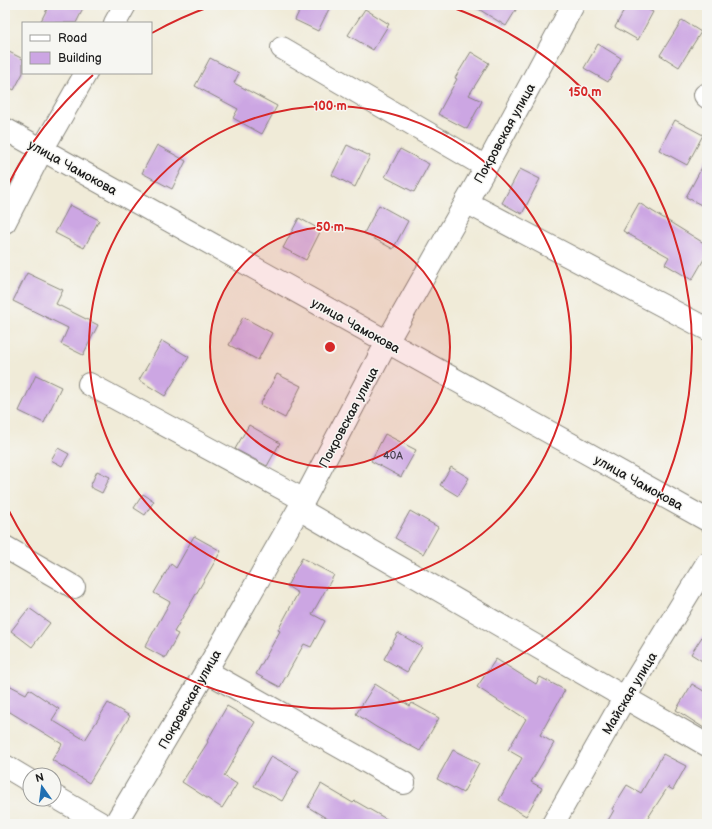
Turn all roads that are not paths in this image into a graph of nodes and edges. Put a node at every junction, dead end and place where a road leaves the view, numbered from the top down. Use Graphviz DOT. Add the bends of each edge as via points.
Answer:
graph roads {
  1 [pos="125,5"];
  2 [pos="573,5"];
  3 [pos="116,22"];
  4 [pos="282,48"];
  5 [pos="85,74"];
  6 [pos="5,130"];
  7 [pos="42,150"];
  8 [pos="486,167"];
  9 [pos="466,202"];
  10 [pos="5,222"];
  11 [pos="707,329"];
  12 [pos="387,342"];
  13 [pos="89,384"];
  14 [pos="301,504"];
  15 [pos="707,520"];
  16 [pos="5,547"];
  17 [pos="707,563"];
  18 [pos="74,587"];
  19 [pos="206,672"];
  20 [pos="625,697"];
  21 [pos="707,745"];
  22 [pos="5,766"];
  23 [pos="22,776"];
  24 [pos="404,783"];
  25 [pos="62,801"];
  26 [pos="102,824"];
  27 [pos="115,824"];
  28 [pos="553,824"];
  1 -- 3 [label="street"];
  2 -- 8 [label="street, Покровская улица"];
  4 -- 8 [label="street"];
  5 -- 7 [label="street"];
  6 -- 7 [label="street, улица Чамокова"];
  7 -- 10 [label="street"];
  7 -- 12 [label="street, улица Чамокова"];
  8 -- 9 [label="street, Покровская улица"];
  9 -- 11 [label="street"];
  9 -- 12 [label="street, Покровская улица"];
  12 -- 14 [label="street, Покровская улица"];
  12 -- 15 [label="street, улица Чамокова"];
  13 -- 14 [label="street"];
  14 -- 19 [label="street, Покровская улица"];
  14 -- 20 [label="street"];
  16 -- 18 [label="street"];
  17 -- 20 [label="street, Майская улица"];
  19 -- 24 [label="street"];
  19 -- 27 [label="street, Покровская улица"];
  20 -- 21 [label="street"];
  20 -- 28 [label="street, Майская улица"];
  22 -- 23 [label="street"];
  25 -- 26 [label="street"];
}
